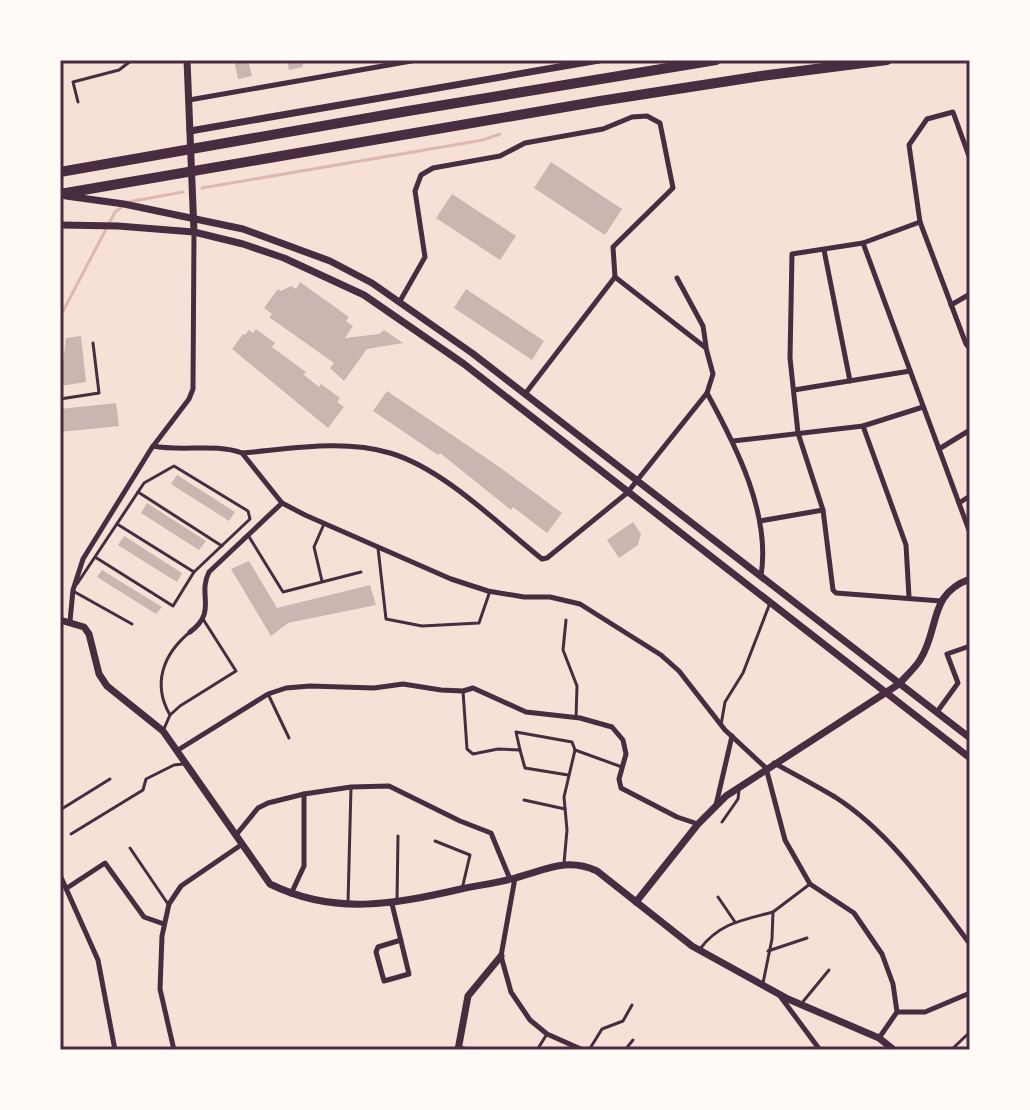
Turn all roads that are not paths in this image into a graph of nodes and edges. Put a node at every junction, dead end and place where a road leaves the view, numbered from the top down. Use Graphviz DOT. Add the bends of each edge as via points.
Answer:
graph roads {
  1 [pos="132,60"];
  2 [pos="187,60"];
  3 [pos="417,60"];
  4 [pos="599,60"];
  5 [pos="716,60"];
  6 [pos="887,60"];
  7 [pos="189,100"];
  8 [pos="78,102"];
  9 [pos="190,131"];
  10 [pos="970,159"];
  11 [pos="60,172"];
  12 [pos="60,194"];
  13 [pos="194,218"];
  14 [pos="920,222"];
  15 [pos="60,225"];
  16 [pos="194,232"];
  17 [pos="863,243"];
  18 [pos="824,250"];
  19 [pos="615,277"];
  20 [pos="677,278"];
  21 [pos="970,294"];
  22 [pos="400,301"];
  23 [pos="951,305"];
  24 [pos="93,343"];
  25 [pos="706,348"];
  26 [pos="970,349"];
  27 [pos="910,371"];
  28 [pos="850,381"];
  29 [pos="794,390"];
  30 [pos="707,393"];
  31 [pos="525,394"];
  32 [pos="60,399"];
  33 [pos="923,407"];
  34 [pos="863,426"];
  35 [pos="970,430"];
  36 [pos="798,433"];
  37 [pos="733,441"];
  38 [pos="153,446"];
  39 [pos="939,449"];
  40 [pos="242,453"];
  41 [pos="637,481"];
  42 [pos="138,492"];
  43 [pos="627,493"];
  44 [pos="970,496"];
  45 [pos="282,503"];
  46 [pos="959,503"];
  47 [pos="823,510"];
  48 [pos="760,521"];
  49 [pos="117,524"];
  50 [pos="324,524"];
  51 [pos="970,533"];
  52 [pos="248,535"];
  53 [pos="222,546"];
  54 [pos="378,548"];
  55 [pos="95,557"];
  56 [pos="194,572"];
  57 [pos="361,572"];
  58 [pos="761,576"];
  59 [pos="970,579"];
  60 [pos="322,582"];
  61 [pos="73,590"];
  62 [pos="490,591"];
  63 [pos="909,597"];
  64 [pos="941,601"];
  65 [pos="770,603"];
  66 [pos="203,619"];
  67 [pos="60,620"];
  68 [pos="566,620"];
  69 [pos="70,621"];
  70 [pos="132,624"];
  71 [pos="190,632"];
  72 [pos="970,646"];
  73 [pos="899,684"];
  74 [pos="463,691"];
  75 [pos="885,692"];
  76 [pos="268,694"];
  77 [pos="937,712"];
  78 [pos="170,715"];
  79 [pos="576,718"];
  80 [pos="721,725"];
  81 [pos="163,731"];
  82 [pos="732,735"];
  83 [pos="289,738"];
  84 [pos="970,738"];
  85 [pos="178,750"];
  86 [pos="520,750"];
  87 [pos="575,750"];
  88 [pos="970,758"];
  89 [pos="186,763"];
  90 [pos="770,766"];
  91 [pos="622,767"];
  92 [pos="568,775"];
  93 [pos="110,779"];
  94 [pos="740,786"];
  95 [pos="351,787"];
  96 [pos="304,794"];
  97 [pos="524,800"];
  98 [pos="715,806"];
  99 [pos="565,809"];
  100 [pos="60,810"];
  101 [pos="722,822"];
  102 [pos="698,824"];
  103 [pos="71,834"];
  104 [pos="235,836"];
  105 [pos="398,836"];
  106 [pos="435,841"];
  107 [pos="241,845"];
  108 [pos="130,848"];
  109 [pos="563,864"];
  110 [pos="60,875"];
  111 [pos="512,879"];
  112 [pos="810,884"];
  113 [pos="67,888"];
  114 [pos="462,889"];
  115 [pos="291,895"];
  116 [pos="718,897"];
  117 [pos="636,902"];
  118 [pos="348,903"];
  119 [pos="169,904"];
  120 [pos="394,904"];
  121 [pos="773,912"];
  122 [pos="735,922"];
  123 [pos="164,924"];
  124 [pos="807,938"];
  125 [pos="401,940"];
  126 [pos="970,944"];
  127 [pos="700,950"];
  128 [pos="768,951"];
  129 [pos="501,956"];
  130 [pos="829,970"];
  131 [pos="763,983"];
  132 [pos="777,993"];
  133 [pos="970,993"];
  134 [pos="801,1004"];
  135 [pos="632,1005"];
  136 [pos="897,1012"];
  137 [pos="970,1032"];
  138 [pos="547,1034"];
  139 [pos="879,1038"];
  140 [pos="633,1040"];
  141 [pos="459,1048"];
  142 [pos="115,1050"];
  143 [pos="174,1050"];
  144 [pos="471,1050"];
  145 [pos="537,1050"];
  146 [pos="586,1050"];
  147 [pos="625,1050"];
  148 [pos="820,1050"];
  149 [pos="894,1050"];
  150 [pos="951,1050"];
  1 -- 8 [label="lane" via="119,70 73,82"];
  2 -- 7 [label="street"];
  3 -- 7 [label="street"];
  4 -- 9 [label="street"];
  5 -- 11 [label="highway"];
  6 -- 12 [label="highway" via="614,98"];
  7 -- 9 [label="street"];
  9 -- 13 [label="street"];
  10 -- 14 [label="street" via="953,112 927,119 909,145"];
  12 -- 13 [label="street"];
  13 -- 16 [label="street"];
  13 -- 22 [label="street" via="303,250"];
  14 -- 17 [label="street"];
  14 -- 23 [label="street"];
  15 -- 16 [label="street"];
  16 -- 38 [label="street" via="193,389"];
  16 -- 43 [label="street" via="284,258 364,295 464,364"];
  17 -- 18 [label="street"];
  17 -- 27 [label="street"];
  18 -- 28 [label="street"];
  18 -- 29 [label="street" via="792,254"];
  19 -- 22 [label="street" via="613,247 673,188 660,123 647,116 525,143 500,156 421,175 415,191 425,257"];
  19 -- 25 [label="street"];
  19 -- 31 [label="street"];
  20 -- 25 [label="street" via="703,326"];
  21 -- 23 [label="street"];
  22 -- 31 [label="street"];
  23 -- 26 [label="street"];
  24 -- 32 [label="lane" via="99,393"];
  25 -- 30 [label="street" via="713,374"];
  27 -- 28 [label="street"];
  27 -- 33 [label="street"];
  28 -- 29 [label="street"];
  29 -- 36 [label="street"];
  30 -- 37 [label="street"];
  30 -- 41 [label="street"];
  31 -- 41 [label="street"];
  33 -- 34 [label="street"];
  33 -- 39 [label="street"];
  34 -- 36 [label="street"];
  34 -- 63 [label="street" via="906,545"];
  35 -- 39 [label="street"];
  36 -- 37 [label="street"];
  36 -- 47 [label="street"];
  37 -- 48 [label="street"];
  38 -- 40 [label="street"];
  38 -- 61 [label="street" via="83,559"];
  39 -- 46 [label="street"];
  40 -- 43 [label="street" via="348,446 393,454 453,485 542,559"];
  40 -- 45 [label="street"];
  41 -- 43 [label="street"];
  41 -- 58 [label="street"];
  42 -- 49 [label="lane"];
  42 -- 53 [label="lane"];
  42 -- 53 [label="lane" via="174,466 248,511 250,519"];
  43 -- 65 [label="street"];
  44 -- 46 [label="street"];
  45 -- 50 [label="street"];
  45 -- 52 [label="street"];
  46 -- 51 [label="street"];
  47 -- 48 [label="street"];
  47 -- 63 [label="street" via="833,590"];
  48 -- 58 [label="street"];
  49 -- 55 [label="lane"];
  49 -- 56 [label="lane"];
  50 -- 54 [label="street"];
  50 -- 60 [label="lane" via="314,547"];
  52 -- 60 [label="lane" via="283,592"];
  52 -- 66 [label="street" via="209,572"];
  53 -- 56 [label="lane"];
  54 -- 62 [label="street"];
  54 -- 62 [label="lane" via="386,619 422,626 479,623"];
  55 -- 56 [label="lane" via="173,606"];
  55 -- 61 [label="lane"];
  57 -- 60 [label="lane"];
  58 -- 73 [label="street"];
  59 -- 64 [label="street" via="949,589"];
  61 -- 69 [label="street"];
  61 -- 70 [label="lane"];
  62 -- 80 [label="street" via="566,600 593,610 679,671"];
  63 -- 64 [label="street"];
  64 -- 73 [label="street" via="920,661"];
  65 -- 75 [label="street"];
  65 -- 80 [label="lane" via="743,673 725,702"];
  66 -- 71 [label="street"];
  66 -- 78 [label="lane" via="236,671"];
  67 -- 69 [label="street"];
  68 -- 79 [label="lane" via="563,650 577,686"];
  69 -- 81 [label="street" via="89,634 107,686"];
  71 -- 78 [label="lane" via="172,651 161,678 160,694"];
  72 -- 77 [label="street" via="947,654 958,683"];
  73 -- 75 [label="street"];
  73 -- 77 [label="street"];
  74 -- 76 [label="street" via="403,684 310,686"];
  74 -- 79 [label="street" via="473,688 526,712"];
  74 -- 86 [label="lane" via="467,749 473,754"];
  75 -- 88 [label="street"];
  75 -- 90 [label="street"];
  76 -- 83 [label="lane"];
  76 -- 85 [label="street"];
  77 -- 84 [label="street"];
  78 -- 81 [label="lane"];
  79 -- 91 [label="street" via="618,731 626,754"];
  80 -- 82 [label="street"];
  81 -- 85 [label="street"];
  82 -- 90 [label="street"];
  82 -- 98 [label="street"];
  85 -- 89 [label="street"];
  86 -- 87 [label="lane" via="516,732 572,742"];
  86 -- 92 [label="lane" via="525,768"];
  87 -- 91 [label="lane"];
  87 -- 92 [label="lane"];
  89 -- 103 [label="lane" via="146,779 143,790"];
  89 -- 104 [label="street"];
  90 -- 94 [label="street"];
  90 -- 112 [label="street" via="785,840"];
  90 -- 126 [label="street" via="837,798 880,835"];
  91 -- 102 [label="street" via="621,788"];
  92 -- 99 [label="lane"];
  93 -- 100 [label="lane"];
  94 -- 98 [label="street"];
  94 -- 101 [label="lane" via="738,799"];
  95 -- 96 [label="street"];
  95 -- 111 [label="street" via="389,786 491,833"];
  95 -- 118 [label="lane"];
  96 -- 104 [label="street" via="258,808"];
  96 -- 115 [label="street" via="304,866"];
  97 -- 99 [label="lane"];
  98 -- 102 [label="street"];
  99 -- 109 [label="lane"];
  102 -- 117 [label="street"];
  104 -- 107 [label="street"];
  105 -- 120 [label="lane"];
  106 -- 114 [label="lane" via="470,855"];
  107 -- 115 [label="street" via="270,884"];
  107 -- 119 [label="street" via="181,886"];
  108 -- 119 [label="lane"];
  109 -- 111 [label="street"];
  109 -- 117 [label="street" via="597,871"];
  110 -- 113 [label="street"];
  111 -- 114 [label="street"];
  111 -- 129 [label="street"];
  112 -- 121 [label="lane"];
  112 -- 136 [label="street" via="854,913 882,954"];
  113 -- 123 [label="street" via="105,863 144,917"];
  113 -- 142 [label="street" via="98,960"];
  114 -- 120 [label="street"];
  115 -- 118 [label="street"];
  116 -- 122 [label="lane"];
  117 -- 127 [label="street"];
  118 -- 120 [label="street"];
  119 -- 123 [label="street"];
  120 -- 125 [label="street"];
  121 -- 122 [label="lane"];
  121 -- 128 [label="lane"];
  122 -- 127 [label="lane" via="711,934"];
  123 -- 143 [label="street" via="160,989"];
  124 -- 128 [label="lane"];
  125 -- 125 [label="street" via="409,974 384,981 378,947"];
  127 -- 131 [label="street"];
  128 -- 131 [label="lane"];
  129 -- 138 [label="street" via="511,992"];
  129 -- 141 [label="street" via="468,996"];
  130 -- 134 [label="lane"];
  131 -- 132 [label="street"];
  132 -- 134 [label="street"];
  132 -- 148 [label="street"];
  133 -- 136 [label="street" via="925,1012"];
  134 -- 139 [label="street"];
  135 -- 146 [label="lane" via="623,1021 602,1029"];
  136 -- 139 [label="street"];
  137 -- 150 [label="lane"];
  138 -- 145 [label="lane"];
  138 -- 146 [label="street"];
  139 -- 149 [label="street"];
  140 -- 147 [label="lane"];
  141 -- 144 [label="lane"];
}
